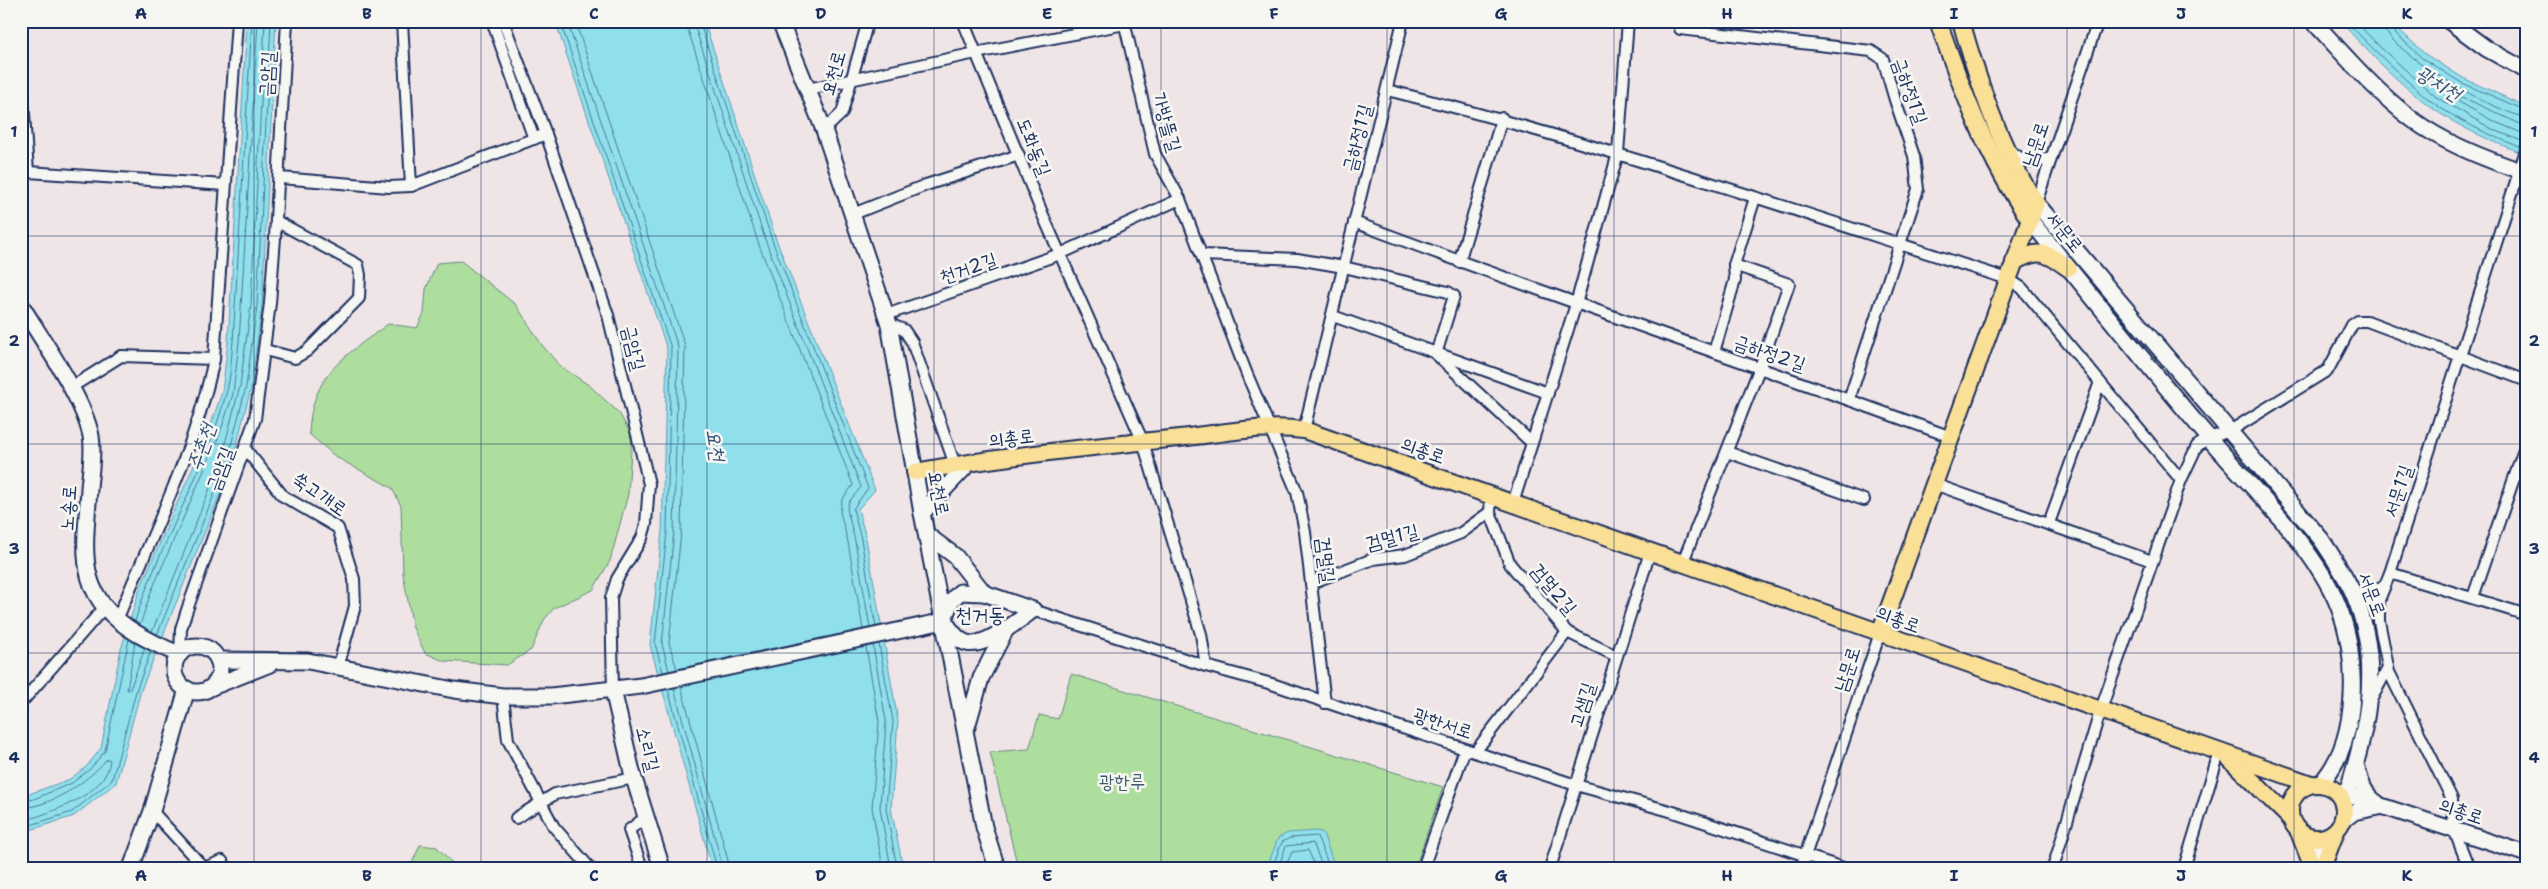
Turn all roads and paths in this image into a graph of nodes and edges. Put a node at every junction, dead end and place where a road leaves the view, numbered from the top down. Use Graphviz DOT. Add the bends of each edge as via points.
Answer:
graph roads {
  1 [pos="237,21"];
  2 [pos="287,21"];
  3 [pos="402,21"];
  4 [pos="492,21"];
  5 [pos="503,21"];
  6 [pos="780,21"];
  7 [pos="868,21"];
  8 [pos="963,21"];
  9 [pos="1403,21"];
  10 [pos="1628,21"];
  11 [pos="1938,21"];
  12 [pos="1961,21"];
  13 [pos="2098,21"];
  14 [pos="2313,21"];
  15 [pos="2449,21"];
  16 [pos="1124,23"];
  17 [pos="1680,29"];
  18 [pos="976,53"];
  19 [pos="2525,67"];
  20 [pos="21,70"];
  21 [pos="853,80"];
  22 [pos="808,89"];
  23 [pos="1388,90"];
  24 [pos="1502,118"];
  25 [pos="824,130"];
  26 [pos="546,134"];
  27 [pos="534,139"];
  28 [pos="2527,147"];
  29 [pos="2008,149"];
  30 [pos="1618,153"];
  31 [pos="1019,155"];
  32 [pos="2052,156"];
  33 [pos="2522,167"];
  34 [pos="25,174"];
  35 [pos="280,178"];
  36 [pos="225,185"];
  37 [pos="411,186"];
  38 [pos="1755,198"];
  39 [pos="1180,199"];
  40 [pos="2036,203"];
  41 [pos="853,214"];
  42 [pos="2030,220"];
  43 [pos="276,221"];
  44 [pos="1354,222"];
  45 [pos="1902,245"];
  46 [pos="1060,254"];
  47 [pos="1203,255"];
  48 [pos="1459,262"];
  49 [pos="2014,262"];
  50 [pos="1734,265"];
  51 [pos="1344,267"];
  52 [pos="2068,268"];
  53 [pos="2008,278"];
  54 [pos="1576,304"];
  55 [pos="21,305"];
  56 [pos="1333,316"];
  57 [pos="888,320"];
  58 [pos="265,350"];
  59 [pos="1714,352"];
  60 [pos="1436,354"];
  61 [pos="2459,357"];
  62 [pos="214,359"];
  63 [pos="1760,367"];
  64 [pos="2527,381"];
  65 [pos="2100,382"];
  66 [pos="70,388"];
  67 [pos="1548,393"];
  68 [pos="1849,400"];
  69 [pos="1270,428"];
  70 [pos="1304,430"];
  71 [pos="2230,432"];
  72 [pos="1951,437"];
  73 [pos="2209,438"];
  74 [pos="2527,441"];
  75 [pos="1143,442"];
  76 [pos="1532,442"];
  77 [pos="246,450"];
  78 [pos="1727,452"];
  79 [pos="962,464"];
  80 [pos="915,472"];
  81 [pos="2181,480"];
  82 [pos="1934,484"];
  83 [pos="1491,495"];
  84 [pos="1864,500"];
  85 [pos="1513,502"];
  86 [pos="1490,512"];
  87 [pos="922,513"];
  88 [pos="2049,523"];
  89 [pos="927,535"];
  90 [pos="1650,552"];
  91 [pos="2152,561"];
  92 [pos="1682,564"];
  93 [pos="2390,573"];
  94 [pos="1311,583"];
  95 [pos="2384,586"];
  96 [pos="984,594"];
  97 [pos="2354,596"];
  98 [pos="2472,597"];
  99 [pos="103,608"];
  100 [pos="1033,610"];
  101 [pos="2527,615"];
  102 [pos="944,621"];
  103 [pos="119,622"];
  104 [pos="1006,629"];
  105 [pos="1567,632"];
  106 [pos="1880,633"];
  107 [pos="180,654"];
  108 [pos="1616,656"];
  109 [pos="218,660"];
  110 [pos="278,660"];
  111 [pos="1206,666"];
  112 [pos="338,667"];
  113 [pos="2388,668"];
  114 [pos="199,689"];
  115 [pos="613,690"];
  116 [pos="503,696"];
  117 [pos="21,703"];
  118 [pos="1325,703"];
  119 [pos="2369,710"];
  120 [pos="2100,712"];
  121 [pos="2350,715"];
  122 [pos="966,731"];
  123 [pos="1470,751"];
  124 [pos="2223,754"];
  125 [pos="2356,764"];
  126 [pos="634,778"];
  127 [pos="2316,784"];
  128 [pos="1576,785"];
  129 [pos="542,802"];
  130 [pos="2382,806"];
  131 [pos="152,811"];
  132 [pos="2338,813"];
  133 [pos="646,817"];
  134 [pos="516,818"];
  135 [pos="2290,818"];
  136 [pos="2454,830"];
  137 [pos="2302,839"];
  138 [pos="1805,854"];
  139 [pos="2527,854"];
  140 [pos="2310,867"];
  141 [pos="131,868"];
  142 [pos="204,868"];
  143 [pos="227,868"];
  144 [pos="590,868"];
  145 [pos="642,868"];
  146 [pos="662,868"];
  147 [pos="997,868"];
  148 [pos="1423,868"];
  149 [pos="1550,868"];
  150 [pos="1801,868"];
  151 [pos="1843,868"];
  152 [pos="2053,868"];
  153 [pos="2184,868"];
  154 [pos="2468,868"];
  1 -- 36 [label="street"];
  2 -- 35 [label="street, 금암길"];
  3 -- 37 [label="street"];
  4 -- 27 [label="street"];
  5 -- 26 [label="street, 금암길"];
  6 -- 22 [label="street, 요천로"];
  7 -- 21 [label="street, 요천로"];
  8 -- 18 [label="street, 도화동길"];
  9 -- 23 [label="street"];
  10 -- 30 [label="street"];
  11 -- 42 [label="main road, 서문로" via="1999,171"];
  12 -- 29 [label="main road, 서문로" via="1978,78"];
  13 -- 32 [label="street, 남문로"];
  14 -- 33 [label="street" via="2370,82 2414,120 2453,142"];
  15 -- 19 [label="street" via="2487,49"];
  16 -- 18 [label="street"];
  16 -- 39 [label="street, 가방뜰길" via="1155,154"];
  17 -- 45 [label="street, 금하정1길" via="1871,51 1883,59 1914,156 1918,189"];
  18 -- 21 [label="street"];
  18 -- 31 [label="street, 도화동길"];
  20 -- 34 [label="street"];
  21 -- 22 [label="street"];
  21 -- 25 [label="street, 요천로" via="842,113"];
  22 -- 25 [label="street, 요천로"];
  23 -- 24 [label="street, 금하정1길"];
  23 -- 44 [label="street, 금하정1길"];
  24 -- 30 [label="street, 금하정1길"];
  24 -- 48 [label="street"];
  25 -- 41 [label="street, 요천로"];
  26 -- 27 [label="street"];
  26 -- 115 [label="street, 금암길" via="608,315 649,484 642,538 617,579 611,598"];
  27 -- 37 [label="street"];
  28 -- 33 [label="street, 서문1길"];
  29 -- 32 [label="street" via="2028,162 2038,163"];
  29 -- 40 [label="main road, 서문로"];
  30 -- 38 [label="street, 금하정1길"];
  30 -- 54 [label="street"];
  31 -- 41 [label="street" via="926,185"];
  31 -- 46 [label="street, 도화동길"];
  32 -- 40 [label="street, 남문로"];
  33 -- 61 [label="street, 서문1길"];
  34 -- 36 [label="street"];
  35 -- 37 [label="street"];
  35 -- 43 [label="street, 금암길"];
  36 -- 62 [label="street"];
  38 -- 45 [label="street, 금하정1길"];
  38 -- 50 [label="street"];
  39 -- 46 [label="street"];
  39 -- 47 [label="street, 가방뜰길"];
  40 -- 42 [label="main road, 남문로"];
  40 -- 71 [label="street, 서문로"];
  41 -- 57 [label="street, 요천로"];
  42 -- 49 [label="main road, 남문로"];
  42 -- 52 [label="street, 서문로"];
  43 -- 58 [label="street, 금암길"];
  43 -- 58 [label="street" via="358,265 361,290 359,298 307,351 295,358"];
  44 -- 48 [label="street, 금하정2길"];
  44 -- 51 [label="street"];
  45 -- 53 [label="street, 금하정1길"];
  45 -- 68 [label="street, 금하정1길"];
  46 -- 57 [label="street, 천거2길"];
  46 -- 75 [label="street, 도화동길"];
  47 -- 51 [label="street" via="1297,259"];
  47 -- 69 [label="street, 가방뜰길"];
  48 -- 54 [label="street, 금하정2길"];
  49 -- 52 [label="main road" via="2028,254 2042,253 2053,256"];
  49 -- 53 [label="main road, 남문로"];
  50 -- 59 [label="street" via="1735,280"];
  50 -- 63 [label="street" via="1789,284"];
  51 -- 56 [label="street"];
  51 -- 60 [label="street" via="1454,296"];
  52 -- 73 [label="street, 서문로"];
  53 -- 65 [label="street" via="2022,288"];
  53 -- 72 [label="main road, 남문로"];
  54 -- 59 [label="street, 금하정2길"];
  54 -- 67 [label="street"];
  55 -- 66 [label="street, 노송로"];
  56 -- 60 [label="street"];
  56 -- 70 [label="street"];
  57 -- 79 [label="street" via="904,330 912,342"];
  57 -- 80 [label="street, 요천로"];
  58 -- 77 [label="street, 금암길" via="255,419"];
  59 -- 63 [label="street, 금하정2길"];
  60 -- 67 [label="street"];
  60 -- 76 [label="street"];
  61 -- 64 [label="street"];
  61 -- 71 [label="street" via="2367,321 2358,321 2352,325 2328,370"];
  61 -- 93 [label="street, 서문1길"];
  62 -- 66 [label="street" via="121,356"];
  62 -- 103 [label="street" via="207,395 191,443"];
  63 -- 68 [label="street, 금하정2길"];
  63 -- 78 [label="street"];
  65 -- 81 [label="street"];
  65 -- 88 [label="street"];
  66 -- 99 [label="street, 노송로" via="87,420 91,438 86,547 88,578"];
  67 -- 76 [label="street"];
  68 -- 72 [label="street, 금하정2길"];
  69 -- 70 [label="main road, 의총로"];
  69 -- 75 [label="main road, 의총로"];
  69 -- 94 [label="street, 검멀길" via="1297,492"];
  70 -- 83 [label="main road, 의총로"];
  71 -- 73 [label="street"];
  71 -- 97 [label="street, 서문로" via="2321,540"];
  72 -- 82 [label="main road, 남문로"];
  73 -- 81 [label="street" via="2191,455"];
  73 -- 121 [label="street, 서문로" via="2306,551 2324,577 2338,605 2347,634 2352,667"];
  74 -- 98 [label="street"];
  75 -- 79 [label="main road, 의총로"];
  75 -- 111 [label="street" via="1201,634"];
  76 -- 85 [label="street"];
  77 -- 107 [label="street, 금암길" via="187,610 181,629"];
  77 -- 112 [label="street, 쑥고개로" via="283,496 338,528 354,580 355,606"];
  78 -- 84 [label="street"];
  78 -- 92 [label="street"];
  79 -- 80 [label="main road, 의총로"];
  79 -- 87 [label="street"];
  80 -- 87 [label="street, 요천로"];
  81 -- 91 [label="street"];
  82 -- 88 [label="street"];
  82 -- 106 [label="main road, 남문로"];
  83 -- 85 [label="main road, 의총로"];
  83 -- 86 [label="street"];
  85 -- 90 [label="main road, 의총로"];
  86 -- 94 [label="street, 검멀1길" via="1461,533 1421,549 1405,555 1372,558"];
  86 -- 105 [label="street, 검멀2길" via="1510,564"];
  87 -- 89 [label="street, 요천로"];
  88 -- 91 [label="street"];
  89 -- 96 [label="street" via="955,556"];
  89 -- 102 [label="street, 요천로"];
  90 -- 92 [label="main road, 의총로"];
  90 -- 108 [label="street, 고샘길"];
  91 -- 120 [label="street"];
  92 -- 106 [label="main road, 의총로"];
  93 -- 95 [label="street, 서문1길"];
  93 -- 98 [label="street"];
  94 -- 118 [label="street, 검멀길"];
  95 -- 97 [label="street"];
  95 -- 113 [label="street, 서문1길" via="2379,600 2379,621"];
  96 -- 100 [label="street"];
  96 -- 102 [label="street" via="960,592 955,595"];
  97 -- 119 [label="street, 서문로" via="2371,666"];
  98 -- 101 [label="street"];
  99 -- 103 [label="street, 노송로"];
  99 -- 117 [label="street"];
  100 -- 104 [label="street"];
  100 -- 111 [label="street, 광한서로"];
  102 -- 104 [label="street" via="955,636 968,644 980,643"];
  102 -- 115 [label="street"];
  102 -- 122 [label="street, 요천로"];
  103 -- 107 [label="street, 노송로" via="165,650"];
  104 -- 122 [label="street" via="981,678"];
  105 -- 108 [label="street"];
  105 -- 123 [label="street, 검멀2길"];
  106 -- 120 [label="main road, 의총로"];
  106 -- 138 [label="street, 남문로"];
  107 -- 109 [label="street" via="201,647 208,649"];
  107 -- 114 [label="street" via="175,676 179,683"];
  108 -- 128 [label="street, 고샘길"];
  109 -- 110 [label="street"];
  109 -- 114 [label="street" via="220,674"];
  110 -- 112 [label="street"];
  110 -- 114 [label="street"];
  111 -- 118 [label="street, 광한서로"];
  112 -- 116 [label="street" via="398,681"];
  113 -- 119 [label="street"];
  113 -- 136 [label="street, 서문1길" via="2452,799"];
  114 -- 131 [label="street" via="170,750"];
  115 -- 116 [label="street" via="551,696"];
  115 -- 126 [label="street, 소리길"];
  116 -- 129 [label="street" via="508,740"];
  118 -- 123 [label="street, 광한서로"];
  119 -- 121 [label="street"];
  119 -- 125 [label="street, 서문로"];
  120 -- 124 [label="main road, 의총로"];
  120 -- 152 [label="street"];
  121 -- 127 [label="street, 서문로" via="2338,759"];
  122 -- 147 [label="street, 요천로" via="984,826"];
  123 -- 128 [label="street, 광한서로"];
  123 -- 148 [label="street, 검멀2길"];
  124 -- 127 [label="main road, 의총로"];
  124 -- 135 [label="main road"];
  124 -- 153 [label="street"];
  125 -- 130 [label="street" via="2364,790 2369,798"];
  125 -- 132 [label="street, 서문로"];
  126 -- 129 [label="street" via="555,794"];
  126 -- 133 [label="street, 소리길"];
  127 -- 132 [label="main road"];
  127 -- 135 [label="main road" via="2296,793"];
  128 -- 138 [label="street, 광한서로"];
  128 -- 149 [label="street, 고샘길"];
  129 -- 134 [label="street"];
  129 -- 144 [label="street" via="554,828"];
  130 -- 132 [label="street, 의총로"];
  130 -- 132 [label="street"];
  130 -- 136 [label="street, 의총로"];
  131 -- 141 [label="street"];
  131 -- 142 [label="street"];
  132 -- 137 [label="main road" via="2314,838"];
  132 -- 140 [label="main road"];
  133 -- 145 [label="street" via="629,830"];
  133 -- 146 [label="street, 소리길"];
  135 -- 137 [label="main road"];
  136 -- 139 [label="street, 의총로"];
  136 -- 154 [label="street, 서문1길"];
  137 -- 140 [label="main road"];
  138 -- 150 [label="street, 남문로"];
  138 -- 151 [label="street, 광한서로"];
  142 -- 143 [label="street" via="222,861"];
}
